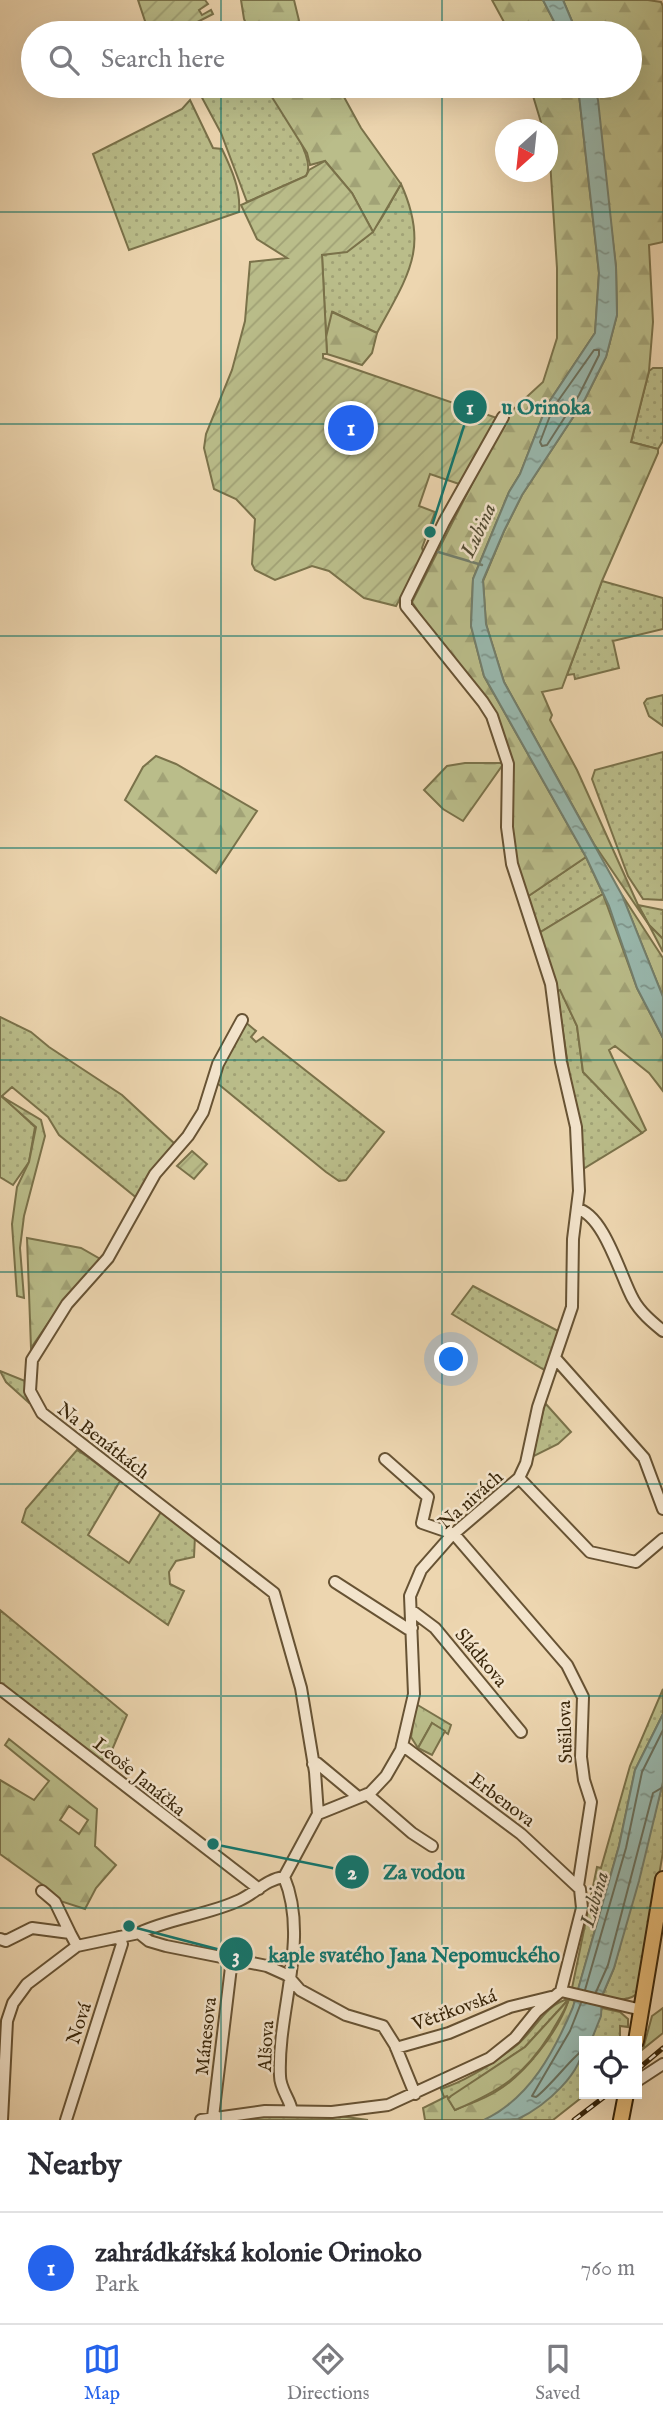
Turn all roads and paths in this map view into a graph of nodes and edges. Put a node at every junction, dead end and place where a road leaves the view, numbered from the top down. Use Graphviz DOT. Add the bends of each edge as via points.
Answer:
graph roads {
  1 [pos="503,417"];
  2 [pos="242,1020"];
  3 [pos="576,1209"];
  4 [pos="663,1331"];
  5 [pos="556,1359"];
  6 [pos="384,1458"];
  7 [pos="519,1478"];
  8 [pos="663,1508"];
  9 [pos="454,1534"];
  10 [pos="663,1539"];
  11 [pos="335,1582"];
  12 [pos="411,1610"];
  13 [pos="412,1628"];
  14 [pos="0,1689"];
  15 [pos="521,1732"];
  16 [pos="402,1745"];
  17 [pos="313,1764"];
  18 [pos="363,1796"];
  19 [pos="318,1814"];
  20 [pos="432,1846"];
  21 [pos="284,1877"];
  22 [pos="663,1879"];
  23 [pos="578,1886"];
  24 [pos="259,1889"];
  25 [pos="42,1891"];
  26 [pos="662,1895"];
  27 [pos="70,1934"];
  28 [pos="139,1934"];
  29 [pos="119,1937"];
  30 [pos="0,1939"];
  31 [pos="77,1946"];
  32 [pos="232,1959"];
  33 [pos="290,1980"];
  34 [pos="562,1994"];
  35 [pos="525,2003"];
  36 [pos="5,2008"];
  37 [pos="642,2010"];
  38 [pos="532,2018"];
  39 [pos="637,2036"];
  40 [pos="396,2048"];
  41 [pos="663,2064"];
  42 [pos="642,2078"];
  43 [pos="415,2094"];
  44 [pos="625,2099"];
  45 [pos="292,2112"];
  46 [pos="213,2117"];
  47 [pos="2,2120"];
  48 [pos="66,2120"];
  49 [pos="201,2120"];
  50 [pos="621,2120"];
  1 -- 3 [label="street, Na nivách" via="444,522 406,598 406,607 483,702 508,764 507,827 512,864 551,984 561,1062 576,1127"];
  2 -- 17 [label="street, Na Benátkách" via="218,1064 203,1112 155,1174 108,1258 66,1304 39,1347 30,1368 30,1387 33,1401 63,1432 274,1593 301,1688"];
  3 -- 4 [label="street" via="595,1224 634,1300"];
  3 -- 5 [label="street, Na nivách" via="572,1307"];
  5 -- 7 [label="street, Na nivách"];
  5 -- 8 [label="street" via="643,1458"];
  6 -- 9 [label="street" via="428,1497 422,1523"];
  7 -- 9 [label="street, Na nivách"];
  7 -- 10 [label="street" via="590,1552 636,1562"];
  9 -- 12 [label="street, Na nivách" via="421,1570 410,1596"];
  9 -- 23 [label="street, Sušilova" via="567,1665 585,1703 581,1757 591,1802"];
  11 -- 13 [label="street"];
  12 -- 13 [label="street, Na nivách"];
  12 -- 15 [label="street, Sládkova" via="435,1628"];
  13 -- 16 [label="street, Na nivách" via="414,1694"];
  14 -- 24 [label="street, Leoše Janáčka"];
  16 -- 18 [label="street, Na nivách" via="386,1776"];
  16 -- 23 [label="street, Erbenova" via="521,1834"];
  17 -- 18 [label="street"];
  17 -- 19 [label="street, Na Benátkách"];
  18 -- 19 [label="street, Na nivách"];
  18 -- 20 [label="street"];
  19 -- 21 [label="street"];
  21 -- 24 [label="street"];
  21 -- 33 [label="street" via="294,1936"];
  22 -- 26 [label="main road"];
  23 -- 34 [label="street" via="582,1908"];
  24 -- 28 [label="street" via="238,1902"];
  25 -- 27 [label="street" via="55,1902"];
  26 -- 37 [label="main road"];
  27 -- 30 [label="street" via="32,1928 6,1941"];
  27 -- 31 [label="street"];
  28 -- 29 [label="street"];
  28 -- 32 [label="street" via="166,1946"];
  29 -- 31 [label="street"];
  29 -- 48 [label="street, Nová" via="122,1944"];
  31 -- 36 [label="street" via="27,1984"];
  32 -- 33 [label="street" via="267,1966"];
  32 -- 46 [label="street, Mánesova"];
  33 -- 40 [label="street" via="346,2015 383,2026"];
  33 -- 45 [label="street, Alšova" via="280,2076"];
  34 -- 35 [label="street, Větřkovská"];
  34 -- 37 [label="street"];
  34 -- 38 [label="street"];
  35 -- 38 [label="street, Větřkovská" via="532,2008"];
  35 -- 40 [label="street, Větřkovská"];
  36 -- 47 [label="street"];
  37 -- 39 [label="main road"];
  38 -- 43 [label="street" via="490,2058"];
  40 -- 43 [label="street"];
  41 -- 42 [label="street"];
  43 -- 45 [label="street" via="388,2105"];
  44 -- 50 [label="main road"];
  45 -- 46 [label="street"];
  46 -- 49 [label="street"];
}
